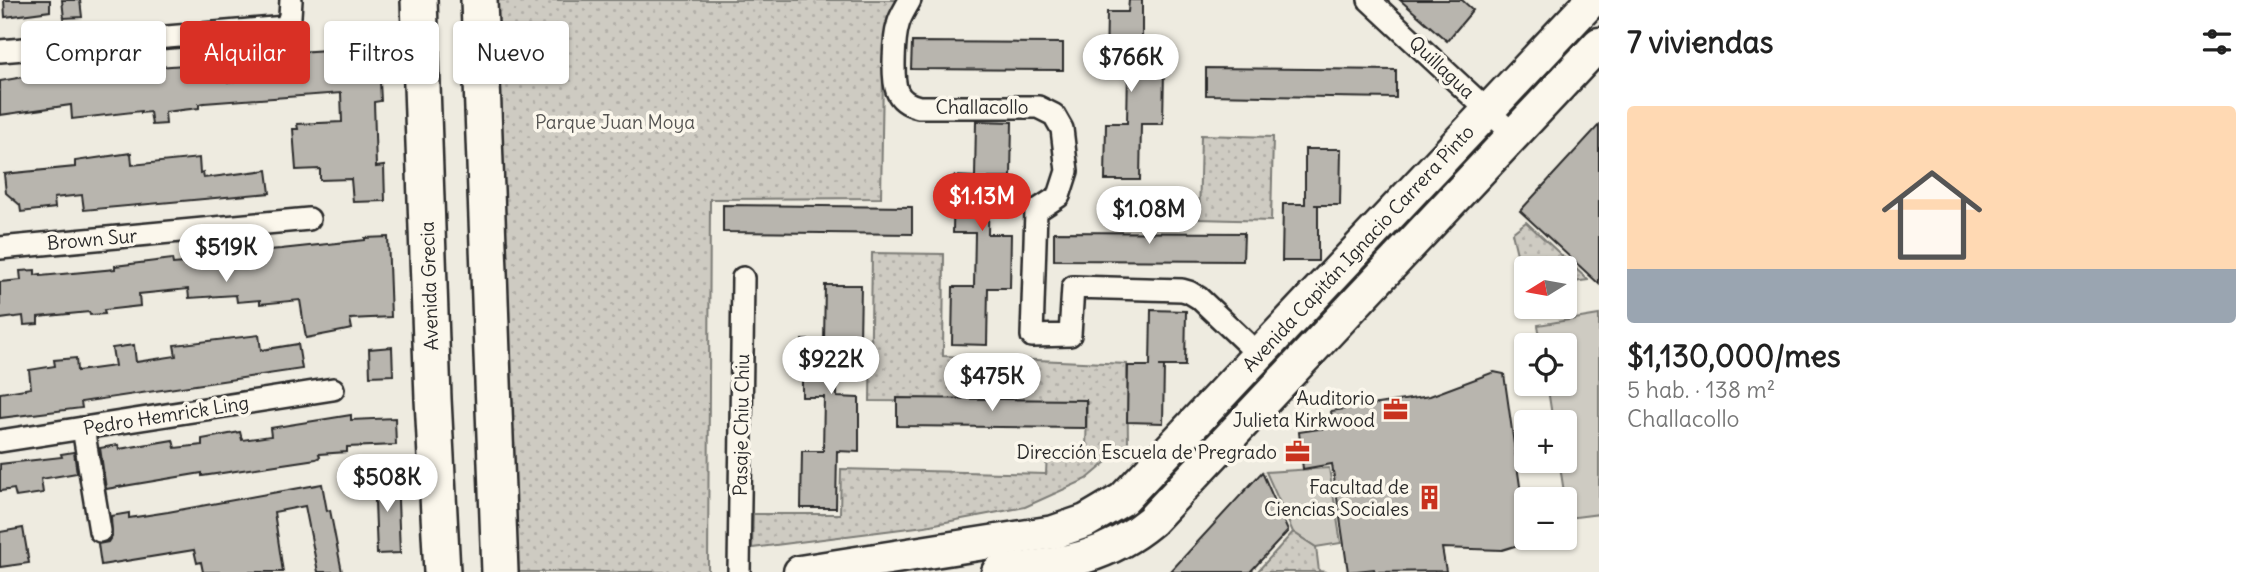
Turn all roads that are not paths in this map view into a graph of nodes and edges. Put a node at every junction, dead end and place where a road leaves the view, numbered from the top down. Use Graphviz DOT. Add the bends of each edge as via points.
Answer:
graph roads {
  1 [pos="291,0"];
  2 [pos="419,0"];
  3 [pos="479,0"];
  4 [pos="910,0"];
  5 [pos="1369,0"];
  6 [pos="1592,0"];
  7 [pos="1599,44"];
  8 [pos="0,51"];
  9 [pos="1487,110"];
  10 [pos="1514,135"];
  11 [pos="309,219"];
  12 [pos="0,248"];
  13 [pos="743,278"];
  14 [pos="1258,354"];
  15 [pos="1284,379"];
  16 [pos="333,388"];
  17 [pos="83,428"];
  18 [pos="0,441"];
  19 [pos="100,531"];
  20 [pos="501,569"];
  21 [pos="442,572"];
  22 [pos="739,572"];
  23 [pos="800,572"];
  24 [pos="998,572"];
  1 -- 8 [label="street" via="286,27"];
  2 -- 21 [label="main road, Avenida Grecia"];
  3 -- 20 [label="main road"];
  4 -- 14 [label="street, Challacollo" via="896,34 895,82 903,100 919,107 1038,107 1054,115 1062,129 1067,172 1059,196 1035,211 1032,337 1070,335 1073,287 1182,290 1199,298"];
  5 -- 9 [label="street, Quillagua"];
  6 -- 9 [label="street, Avenida Capitán Ignacio Carrera Pinto"];
  7 -- 10 [label="street, Avenida Capitán Ignacio Carrera Pinto"];
  9 -- 10 [label="street, Quillagua"];
  9 -- 14 [label="street, Avenida Capitán Ignacio Carrera Pinto"];
  10 -- 15 [label="street, Avenida Capitán Ignacio Carrera Pinto"];
  11 -- 12 [label="street, Brown Sur"];
  13 -- 22 [label="street, Pasaje Chiu Chiu"];
  14 -- 15 [label="street"];
  14 -- 23 [label="street, Avenida Capitán Ignacio Carrera Pinto" via="1123,499 1086,521 1042,534"];
  15 -- 24 [label="street, Avenida Capitán Ignacio Carrera Pinto" via="1138,532 1084,558"];
  16 -- 17 [label="street, Pedro Hemrick Ling"];
  17 -- 18 [label="street, Pedro Hemrick Ling"];
  17 -- 19 [label="street"];
}
